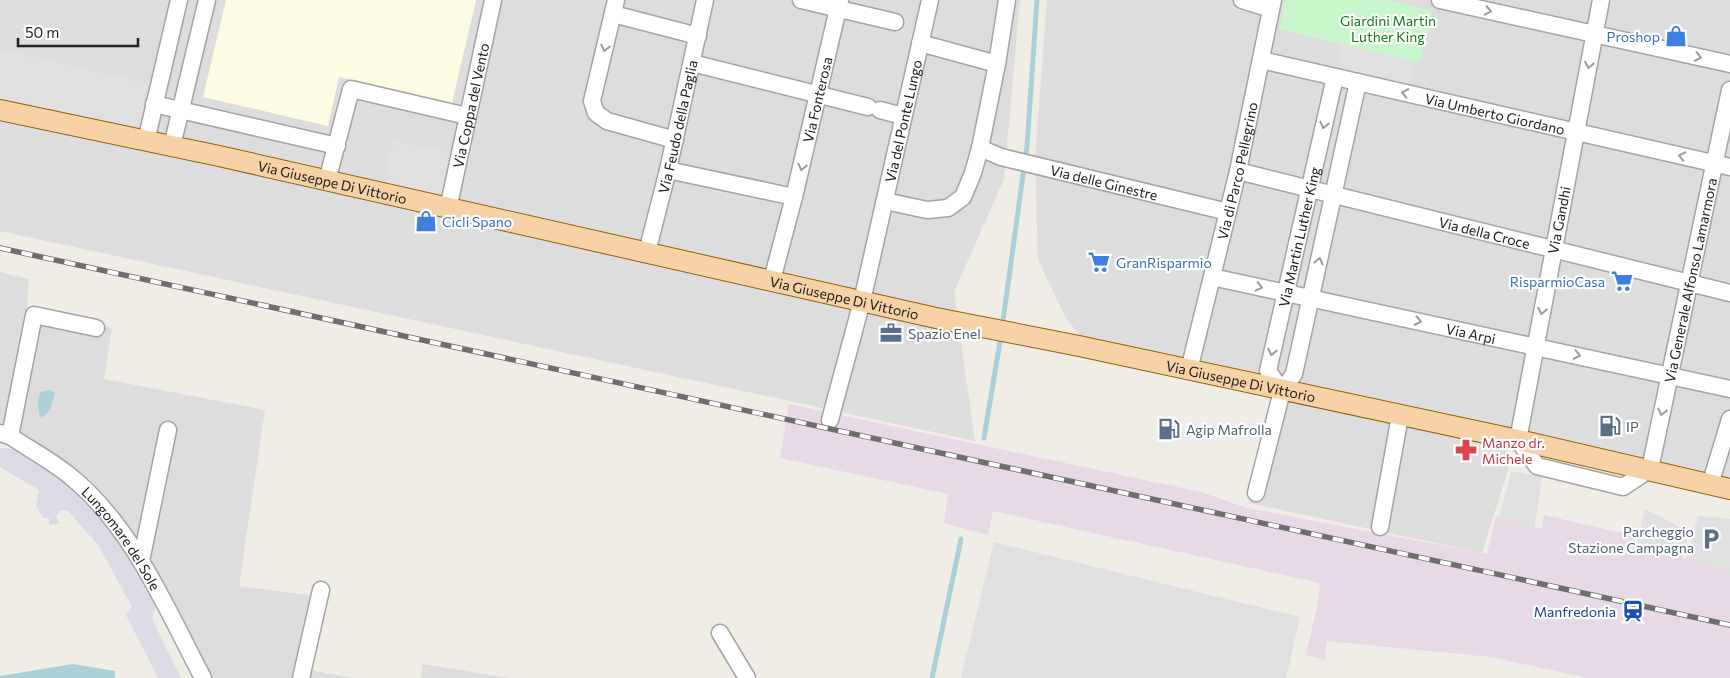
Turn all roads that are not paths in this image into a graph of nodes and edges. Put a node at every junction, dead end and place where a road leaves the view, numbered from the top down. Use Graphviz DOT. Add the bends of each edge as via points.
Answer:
graph roads {
  1 [pos="179,0"];
  2 [pos="207,0"];
  3 [pos="493,0"];
  4 [pos="705,0"];
  5 [pos="801,0"];
  6 [pos="930,0"];
  7 [pos="1007,0"];
  8 [pos="1242,0"];
  9 [pos="1440,0"];
  10 [pos="1601,0"];
  11 [pos="1270,3"];
  12 [pos="839,4"];
  13 [pos="614,7"];
  14 [pos="895,22"];
  15 [pos="1595,35"];
  16 [pos="698,36"];
  17 [pos="920,43"];
  18 [pos="1261,60"];
  19 [pos="692,63"];
  20 [pos="998,64"];
  21 [pos="1730,64"];
  22 [pos="1335,77"];
  23 [pos="1358,82"];
  24 [pos="1730,90"];
  25 [pos="819,94"];
  26 [pos="154,104"];
  27 [pos="0,110"];
  28 [pos="181,110"];
  29 [pos="467,116"];
  30 [pos="903,116"];
  31 [pos="1576,132"];
  32 [pos="675,140"];
  33 [pos="146,141"];
  34 [pos="172,146"];
  35 [pos="337,146"];
  36 [pos="980,148"];
  37 [pos="1722,165"];
  38 [pos="668,170"];
  39 [pos="1238,171"];
  40 [pos="328,181"];
  41 [pos="1310,188"];
  42 [pos="1335,194"];
  43 [pos="794,198"];
  44 [pos="885,201"];
  45 [pos="448,210"];
  46 [pos="1228,212"];
  47 [pos="1554,248"];
  48 [pos="647,252"];
  49 [pos="1212,277"];
  50 [pos="772,280"];
  51 [pos="1689,282"];
  52 [pos="1730,292"];
  53 [pos="1286,293"];
  54 [pos="1311,298"];
  55 [pos="862,301"];
  56 [pos="96,328"];
  57 [pos="1535,346"];
  58 [pos="1189,370"];
  59 [pos="1670,374"];
  60 [pos="1730,389"];
  61 [pos="1282,391"];
  62 [pos="1400,416"];
  63 [pos="1730,419"];
  64 [pos="830,420"];
  65 [pos="168,430"];
  66 [pos="5,435"];
  67 [pos="1518,440"];
  68 [pos="1650,470"];
  69 [pos="1710,485"];
  70 [pos="1730,489"];
  71 [pos="1256,493"];
  72 [pos="1380,527"];
  73 [pos="141,561"];
  74 [pos="321,590"];
  75 [pos="720,633"];
  76 [pos="203,678"];
  77 [pos="301,678"];
  78 [pos="747,678"];
  1 -- 26 [label="street"];
  2 -- 28 [label="street"];
  3 -- 29 [label="street, Via Coppa del Vento"];
  4 -- 16 [label="street, Via Feudo della Paglia"];
  5 -- 12 [label="street"];
  6 -- 17 [label="street, Via del Ponte Lungo"];
  7 -- 20 [label="street, Via del Ponte Lungo"];
  8 -- 11 [label="street"];
  9 -- 15 [label="street, one-way"];
  10 -- 15 [label="street, Via Gandhi"];
  11 -- 18 [label="street, Via di Parco Pellegrino"];
  12 -- 14 [label="street"];
  12 -- 25 [label="street, Via Fonterosa"];
  13 -- 16 [label="street"];
  13 -- 32 [label="street, one-way" via="592,101 596,113 607,121"];
  15 -- 21 [label="street, one-way"];
  15 -- 31 [label="street, Via Gandhi, one-way"];
  16 -- 19 [label="street, Via Feudo della Paglia"];
  17 -- 20 [label="street, Via del Ponte Lungo"];
  17 -- 30 [label="street, Via del Ponte Lungo"];
  18 -- 22 [label="street, Via Umberto Giordano"];
  18 -- 39 [label="street, Via di Parco Pellegrino"];
  19 -- 25 [label="street"];
  19 -- 32 [label="street, Via Feudo della Paglia"];
  20 -- 36 [label="street, Via del Ponte Lungo"];
  22 -- 23 [label="street, Via Umberto Giordano"];
  22 -- 41 [label="street, Via Martin Luther King, one-way"];
  31 -- 23 [label="street, Via Umberto Giordano, one-way"];
  23 -- 42 [label="street, Via Martin Luther King"];
  24 -- 37 [label="street, Via Generale Alfonso Lamarmora"];
  25 -- 30 [label="street"];
  25 -- 43 [label="street, Via Fonterosa, one-way"];
  26 -- 28 [label="street"];
  26 -- 33 [label="street"];
  27 -- 33 [label="main road, Via Giuseppe Di Vittorio"];
  28 -- 34 [label="street"];
  28 -- 35 [label="street"];
  29 -- 35 [label="street" via="351,89"];
  29 -- 45 [label="street, Via Coppa del Vento"];
  30 -- 44 [label="street, Via del Ponte Lungo"];
  37 -- 31 [label="street, Via Umberto Giordano, one-way"];
  31 -- 47 [label="street, Via Gandhi"];
  32 -- 38 [label="street, Via Feudo della Paglia"];
  33 -- 34 [label="main road, Via Giuseppe Di Vittorio"];
  34 -- 40 [label="main road, Via Giuseppe Di Vittorio"];
  35 -- 40 [label="street"];
  36 -- 44 [label="street, Via del Ponte Lungo" via="963,197 948,208 927,210"];
  36 -- 46 [label="street, Via delle Ginestre" via="1036,166"];
  37 -- 51 [label="street, Via Generale Alfonso Lamarmora"];
  38 -- 43 [label="street"];
  38 -- 48 [label="street, Via Feudo della Paglia"];
  39 -- 41 [label="street, Via della Croce"];
  39 -- 46 [label="street, Via di Parco Pellegrino"];
  40 -- 45 [label="main road, Via Giuseppe Di Vittorio"];
  41 -- 42 [label="street, Via della Croce"];
  41 -- 53 [label="street, Via Martin Luther King"];
  42 -- 47 [label="street, Via della Croce"];
  54 -- 42 [label="street, Via Martin Luther King, one-way"];
  43 -- 50 [label="street, Via Fonterosa"];
  44 -- 55 [label="street, Via del Ponte Lungo"];
  45 -- 48 [label="main road, Via Giuseppe Di Vittorio"];
  46 -- 49 [label="street, Via di Parco Pellegrino"];
  47 -- 51 [label="street, Via della Croce"];
  47 -- 57 [label="street, Via Gandhi, one-way"];
  48 -- 50 [label="main road, Via Giuseppe Di Vittorio"];
  49 -- 53 [label="street, Via Arpi, one-way"];
  49 -- 58 [label="street, Via di Parco Pellegrino"];
  50 -- 55 [label="main road, Via Giuseppe Di Vittorio"];
  51 -- 52 [label="street, Via della Croce"];
  51 -- 59 [label="street, Via Generale Alfonso Lamarmora"];
  53 -- 54 [label="street, Via Arpi"];
  53 -- 61 [label="street, Via Martin Luther King, one-way" via="1268,372"];
  54 -- 57 [label="street, Via Arpi, one-way"];
  54 -- 61 [label="street, Via Martin Luther King" via="1294,374"];
  55 -- 58 [label="main road, Via Giuseppe Di Vittorio"];
  55 -- 64 [label="street, Via del Ponte Lungo"];
  56 -- 66 [label="street" via="34,315"];
  57 -- 59 [label="street, Via Arpi, one-way"];
  57 -- 67 [label="street, Via Gandhi"];
  58 -- 61 [label="main road, Via Giuseppe Di Vittorio"];
  59 -- 60 [label="street, Via Arpi"];
  59 -- 68 [label="street, Via Generale Alfonso Lamarmora, one-way"];
  61 -- 62 [label="main road, Via Giuseppe Di Vittorio"];
  61 -- 71 [label="street, Via Martin Luther King"];
  62 -- 67 [label="main road, Via Giuseppe Di Vittorio"];
  62 -- 72 [label="street"];
  63 -- 69 [label="street"];
  65 -- 73 [label="street"];
  66 -- 73 [label="street, Lungomare del Sole" via="70,476 109,516"];
  67 -- 68 [label="main road, Via Giuseppe Di Vittorio"];
  68 -- 69 [label="main road, Via Giuseppe Di Vittorio"];
  69 -- 70 [label="main road, Via Giuseppe Di Vittorio"];
  73 -- 76 [label="street, Lungomare del Sole"];
  74 -- 77 [label="street"];
  75 -- 78 [label="street"];
}
